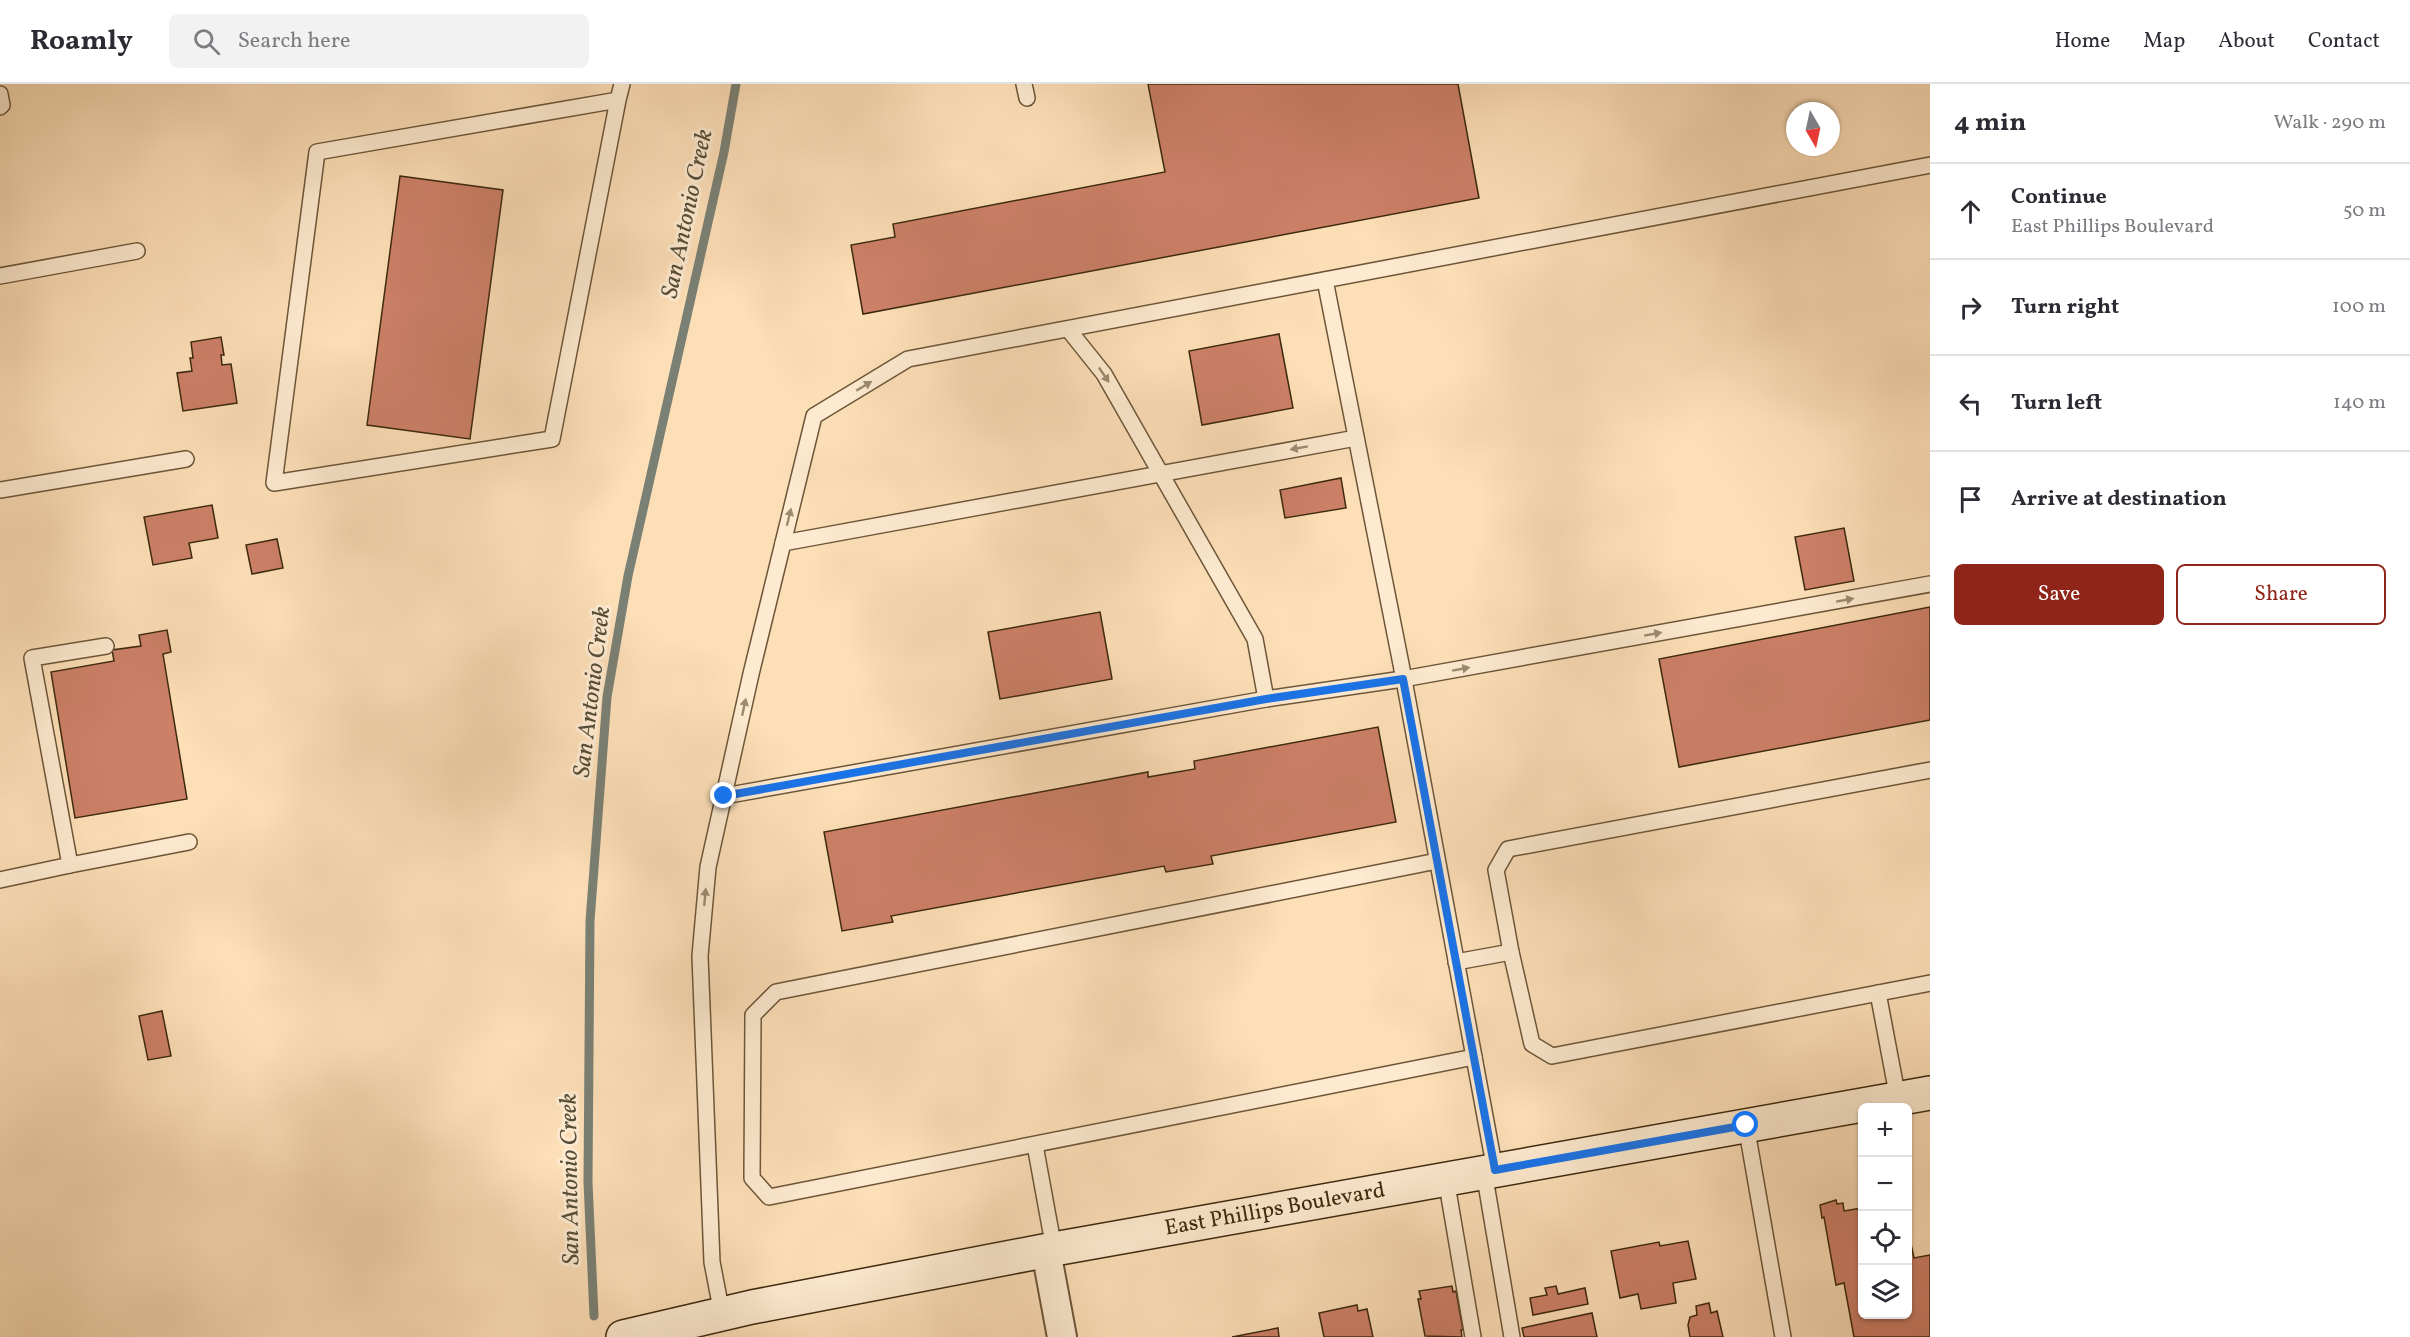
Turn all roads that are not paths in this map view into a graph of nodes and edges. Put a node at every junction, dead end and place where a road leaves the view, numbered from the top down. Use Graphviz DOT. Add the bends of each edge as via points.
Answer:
graph roads {
  1 [pos="622,84"];
  2 [pos="0,94"];
  3 [pos="618,100"];
  4 [pos="0,107"];
  5 [pos="1930,165"];
  6 [pos="137,251"];
  7 [pos="0,276"];
  8 [pos="1325,280"];
  9 [pos="1068,329"];
  10 [pos="1356,438"];
  11 [pos="186,459"];
  12 [pos="1161,473"];
  13 [pos="0,490"];
  14 [pos="783,543"];
  15 [pos="1930,584"];
  16 [pos="106,646"];
  17 [pos="1403,679"];
  18 [pos="1266,699"];
  19 [pos="1930,770"];
  20 [pos="724,796"];
  21 [pos="189,843"];
  22 [pos="1437,861"];
  23 [pos="70,865"];
  24 [pos="0,880"];
  25 [pos="1511,952"];
  26 [pos="1456,962"];
  27 [pos="1930,983"];
  28 [pos="1878,993"];
  29 [pos="1474,1057"];
  30 [pos="1930,1093"];
  31 [pos="1898,1099"];
  32 [pos="1746,1125"];
  33 [pos="1035,1145"];
  34 [pos="1489,1171"];
  35 [pos="1446,1179"];
  36 [pos="1050,1250"];
  37 [pos="722,1314"];
  38 [pos="623,1337"];
  39 [pos="1062,1337"];
  40 [pos="1473,1337"];
  41 [pos="1512,1337"];
  42 [pos="1783,1337"];
  1 -- 3 [label="lane"];
  2 -- 4 [label="lane"];
  3 -- 3 [label="lane" via="552,439 274,483 317,152"];
  5 -- 8 [label="lane"];
  6 -- 7 [label="lane"];
  8 -- 9 [label="lane"];
  8 -- 10 [label="lane"];
  9 -- 12 [label="lane, one-way" via="1104,374"];
  14 -- 9 [label="lane, one-way" via="814,416 908,359"];
  10 -- 12 [label="lane, one-way"];
  10 -- 17 [label="lane"];
  11 -- 13 [label="lane"];
  12 -- 14 [label="lane"];
  12 -- 18 [label="lane" via="1255,639"];
  20 -- 14 [label="lane, one-way"];
  17 -- 15 [label="lane, one-way"];
  16 -- 23 [label="lane" via="32,658"];
  17 -- 18 [label="lane"];
  17 -- 22 [label="lane"];
  18 -- 20 [label="lane"];
  19 -- 25 [label="lane" via="1508,849 1496,870"];
  37 -- 20 [label="lane, one-way" via="712,1262 700,956 708,867"];
  21 -- 23 [label="lane"];
  22 -- 26 [label="lane"];
  22 -- 33 [label="lane" via="776,992 753,1015 752,1178 769,1197"];
  23 -- 24 [label="lane"];
  25 -- 26 [label="lane"];
  25 -- 28 [label="lane" via="1532,1044 1552,1056"];
  26 -- 29 [label="lane"];
  27 -- 28 [label="lane"];
  28 -- 31 [label="lane"];
  29 -- 33 [label="lane"];
  29 -- 34 [label="lane"];
  30 -- 31 [label="street, East Phillips Boulevard"];
  31 -- 32 [label="street, East Phillips Boulevard"];
  32 -- 34 [label="street, East Phillips Boulevard"];
  32 -- 42 [label="lane"];
  33 -- 36 [label="lane"];
  34 -- 35 [label="street, East Phillips Boulevard"];
  34 -- 41 [label="lane"];
  35 -- 36 [label="street, East Phillips Boulevard"];
  35 -- 40 [label="lane"];
  36 -- 37 [label="street, East Phillips Boulevard"];
  36 -- 39 [label="street"];
  37 -- 38 [label="street, East Phillips Boulevard"];
}
